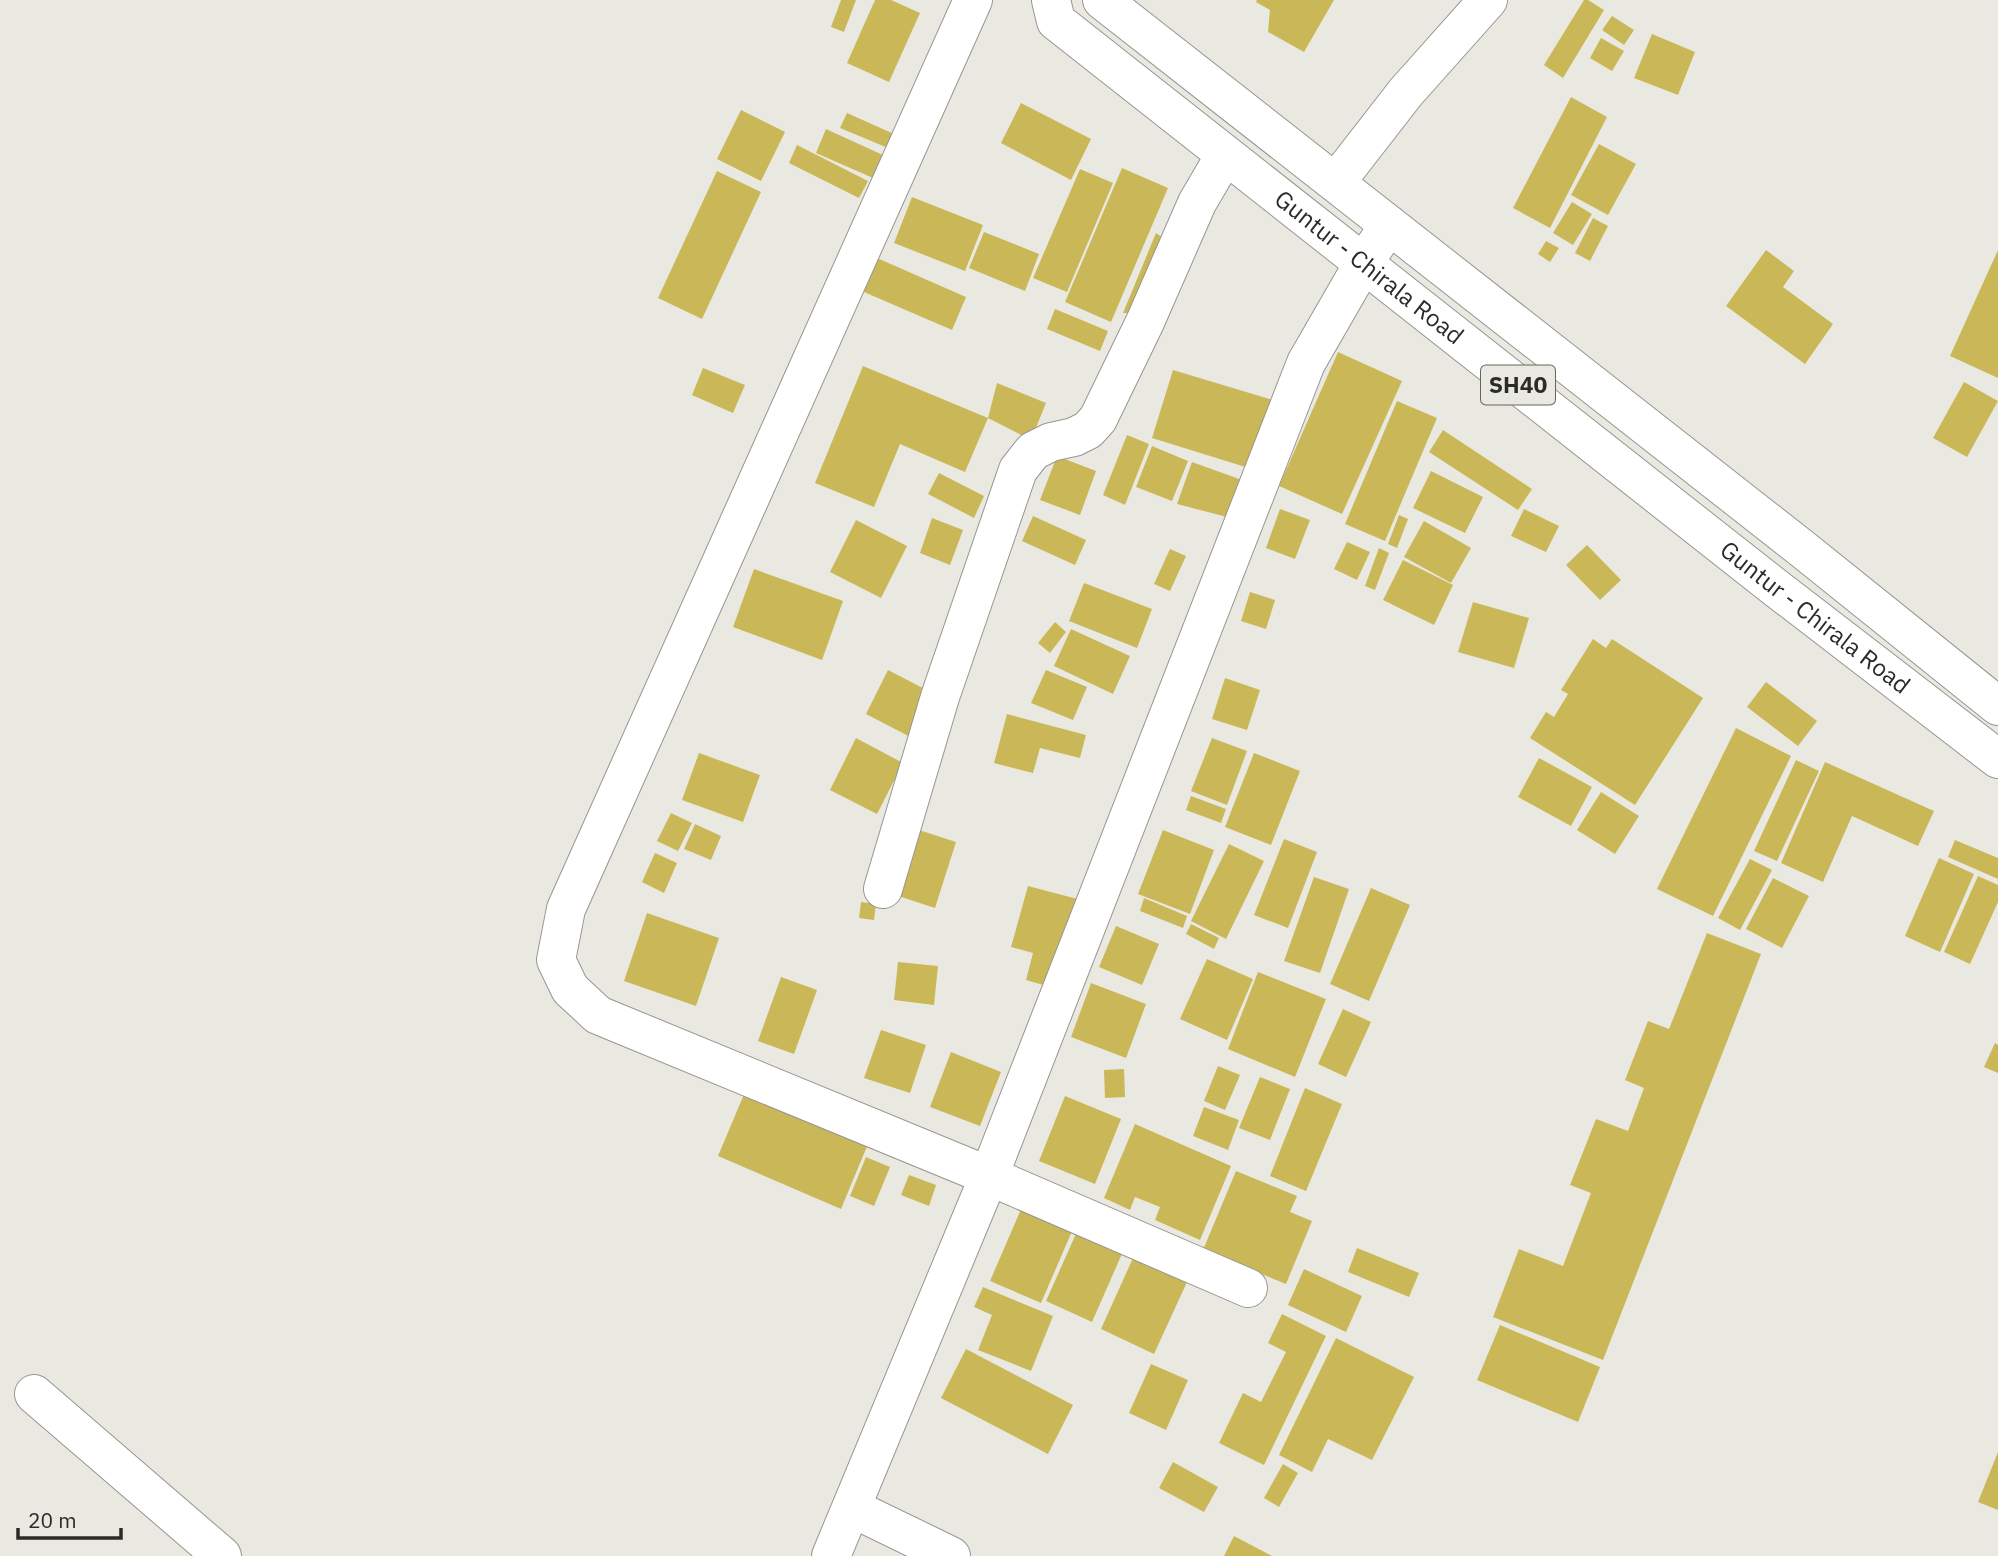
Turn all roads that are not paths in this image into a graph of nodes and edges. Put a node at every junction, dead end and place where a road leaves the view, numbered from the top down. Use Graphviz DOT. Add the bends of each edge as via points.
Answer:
graph roads {
  1 [pos="973,0"];
  2 [pos="1051,0"];
  3 [pos="1488,0"];
  4 [pos="1108,2"];
  5 [pos="1225,155"];
  6 [pos="1336,182"];
  7 [pos="1389,225"];
  8 [pos="1363,264"];
  9 [pos="1800,547"];
  10 [pos="1772,585"];
  11 [pos="1998,706"];
  12 [pos="1998,760"];
  13 [pos="883,889"];
  14 [pos="989,1177"];
  15 [pos="1248,1288"];
  16 [pos="34,1394"];
  17 [pos="852,1508"];
  18 [pos="222,1556"];
  19 [pos="831,1556"];
  20 [pos="951,1556"];
  1 -- 14 [label="street" via="566,909 556,960 570,989 598,1015"];
  2 -- 5 [label="street, Guntur - Chirala Road / SH40" via="1056,21"];
  3 -- 6 [label="street" via="1406,92"];
  4 -- 6 [label="street, Guntur - Chirala Road / SH40"];
  5 -- 8 [label="street, Guntur - Chirala Road / SH40"];
  5 -- 13 [label="street" via="1198,203 1098,419 1074,437 1034,451 1018,471 940,697"];
  6 -- 7 [label="street, Guntur - Chirala Road / SH40"];
  7 -- 8 [label="street"];
  7 -- 9 [label="street, Guntur - Chirala Road / SH40"];
  8 -- 10 [label="street, Guntur - Chirala Road / SH40"];
  8 -- 14 [label="street" via="1306,363"];
  9 -- 10 [label="street"];
  9 -- 11 [label="street, Guntur - Chirala Road / SH40"];
  10 -- 12 [label="street, Guntur - Chirala Road / SH40"];
  14 -- 15 [label="street"];
  14 -- 17 [label="street"];
  16 -- 18 [label="street"];
  17 -- 19 [label="street"];
  17 -- 20 [label="street"];
}
